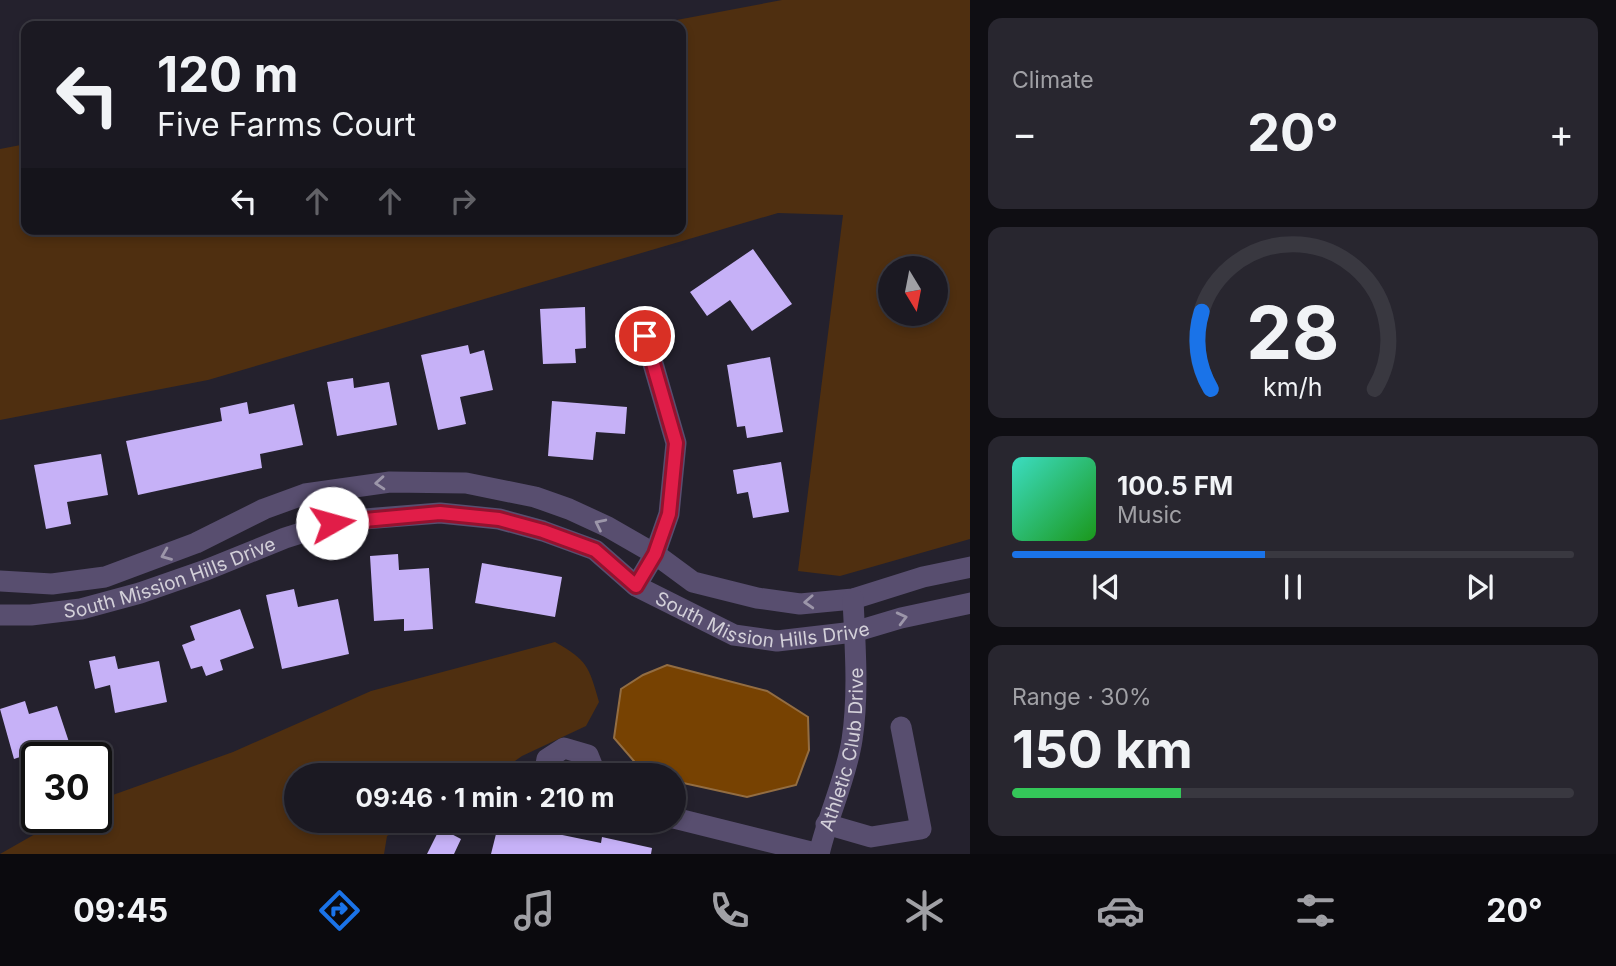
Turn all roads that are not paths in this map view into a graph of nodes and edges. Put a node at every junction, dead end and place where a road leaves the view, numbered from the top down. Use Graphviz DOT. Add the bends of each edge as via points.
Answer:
graph roads {
  1 [pos="645,336"];
  2 [pos="324,490"];
  3 [pos="332,523"];
  4 [pos="655,554"];
  5 [pos="136,566"];
  6 [pos="970,567"];
  7 [pos="0,581"];
  8 [pos="636,586"];
  9 [pos="144,592"];
  10 [pos="853,599"];
  11 [pos="970,603"];
  12 [pos="0,615"];
  13 [pos="854,632"];
  14 [pos="901,727"];
  15 [pos="546,763"];
  16 [pos="591,763"];
  17 [pos="686,821"];
  18 [pos="826,824"];
  19 [pos="819,854"];
  1 -- 4 [label="street" via="676,443 669,514"];
  2 -- 3 [label="street"];
  4 -- 2 [label="street, South Mission Hills Drive, one-way" via="569,509 466,483 390,482"];
  2 -- 5 [label="street, South Mission Hills Drive, one-way" via="264,509"];
  3 -- 8 [label="street, South Mission Hills Drive" via="440,513 499,519 595,550"];
  3 -- 9 [label="street, South Mission Hills Drive"];
  4 -- 8 [label="street"];
  10 -- 4 [label="street, South Mission Hills Drive, one-way" via="800,604 757,598 693,582"];
  5 -- 7 [label="street, South Mission Hills Drive" via="105,577 52,584"];
  5 -- 9 [label="street"];
  6 -- 10 [label="street, South Mission Hills Drive"];
  8 -- 13 [label="street, South Mission Hills Drive" via="734,635 777,641"];
  9 -- 12 [label="street, South Mission Hills Drive" via="81,609"];
  10 -- 13 [label="street, Athletic Club Drive"];
  13 -- 11 [label="street, South Mission Hills Drive, one-way"];
  13 -- 18 [label="street, Athletic Club Drive" via="852,741"];
  14 -- 18 [label="street" via="921,829 871,837"];
  15 -- 16 [label="street" via="564,748 588,755"];
  17 -- 19 [label="street"];
  18 -- 19 [label="street, Athletic Club Drive"];
}
